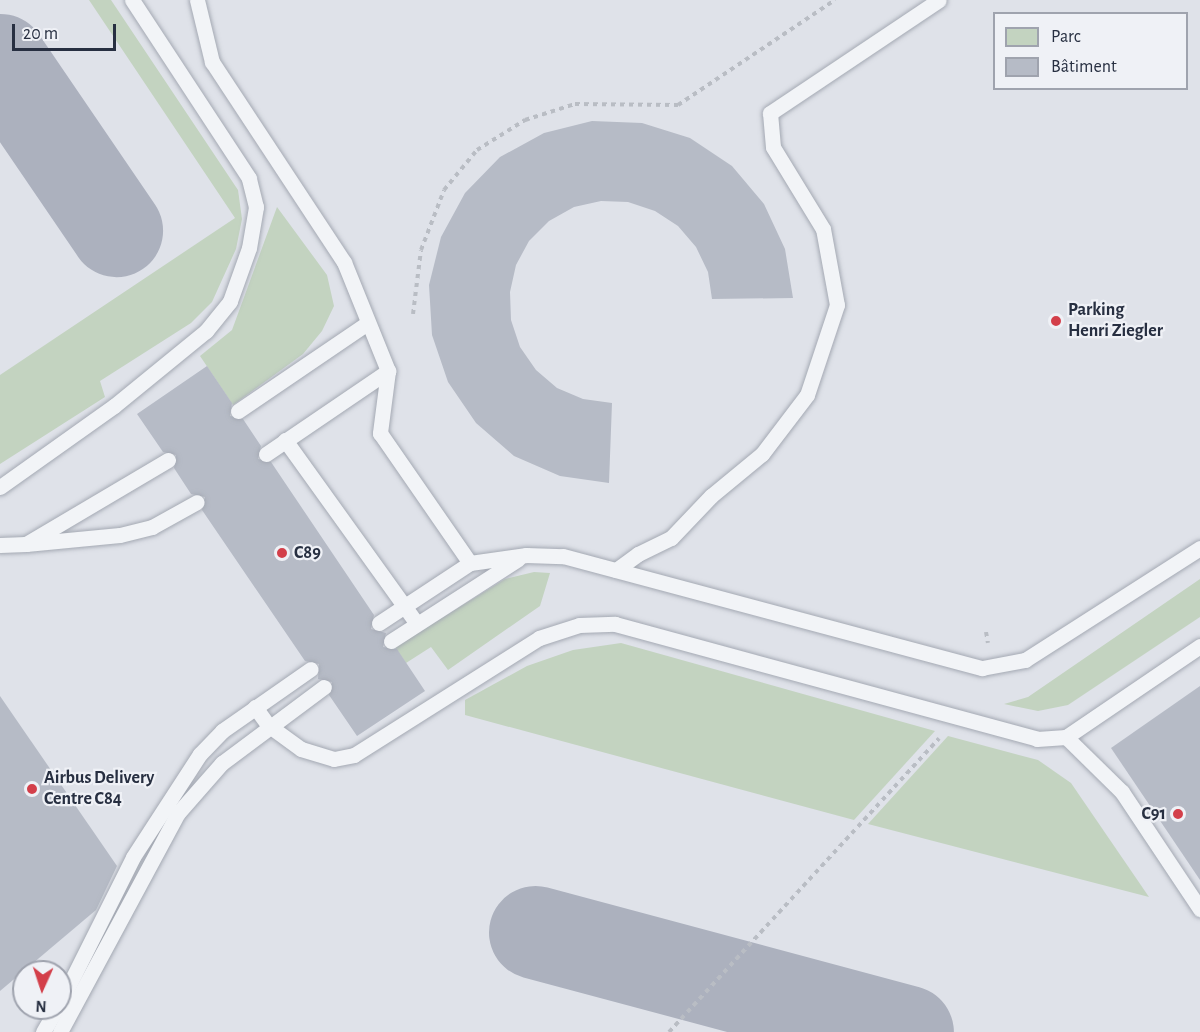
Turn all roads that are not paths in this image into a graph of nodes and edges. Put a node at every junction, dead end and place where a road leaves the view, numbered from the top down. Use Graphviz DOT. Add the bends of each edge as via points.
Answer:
graph roads {
  1 [pos="132,0"];
  2 [pos="196,0"];
  3 [pos="939,0"];
  4 [pos="366,324"];
  5 [pos="388,371"];
  6 [pos="238,411"];
  7 [pos="285,440"];
  8 [pos="266,454"];
  9 [pos="168,460"];
  10 [pos="0,487"];
  11 [pos="197,502"];
  12 [pos="26,544"];
  13 [pos="0,545"];
  14 [pos="1200,548"];
  15 [pos="526,555"];
  16 [pos="470,563"];
  17 [pos="616,570"];
  18 [pos="404,606"];
  19 [pos="379,623"];
  20 [pos="417,624"];
  21 [pos="391,641"];
  22 [pos="1200,646"];
  23 [pos="311,669"];
  24 [pos="324,687"];
  25 [pos="255,707"];
  26 [pos="268,725"];
  27 [pos="1066,737"];
  28 [pos="1200,909"];
  29 [pos="72,980"];
  30 [pos="60,1032"];
  1 -- 10 [label="lane" via="249,178 256,207 249,248 230,301 206,331 114,406"];
  2 -- 4 [label="lane" via="212,62 344,262"];
  3 -- 17 [label="lane" via="770,113 773,147 823,229 837,305 807,395 762,454 711,496 671,538"];
  4 -- 5 [label="lane"];
  4 -- 6 [label="lane"];
  5 -- 7 [label="lane"];
  5 -- 16 [label="lane" via="380,433"];
  7 -- 8 [label="lane"];
  7 -- 18 [label="lane"];
  9 -- 12 [label="lane"];
  11 -- 12 [label="lane" via="152,527 120,535"];
  12 -- 13 [label="lane"];
  14 -- 17 [label="lane" via="1025,660 982,668"];
  15 -- 16 [label="lane"];
  15 -- 17 [label="lane" via="563,556"];
  15 -- 20 [label="lane"];
  16 -- 18 [label="lane"];
  18 -- 19 [label="lane"];
  18 -- 20 [label="lane"];
  20 -- 21 [label="lane"];
  22 -- 27 [label="lane"];
  23 -- 25 [label="lane"];
  24 -- 26 [label="lane"];
  25 -- 26 [label="lane"];
  25 -- 29 [label="lane" via="222,731 200,754 160,810"];
  26 -- 27 [label="lane" via="301,749 334,759 354,755 539,638 579,625 615,624 1037,739"];
  26 -- 30 [label="lane" via="222,763 178,813"];
  27 -- 28 [label="lane" via="1122,792"];
}
